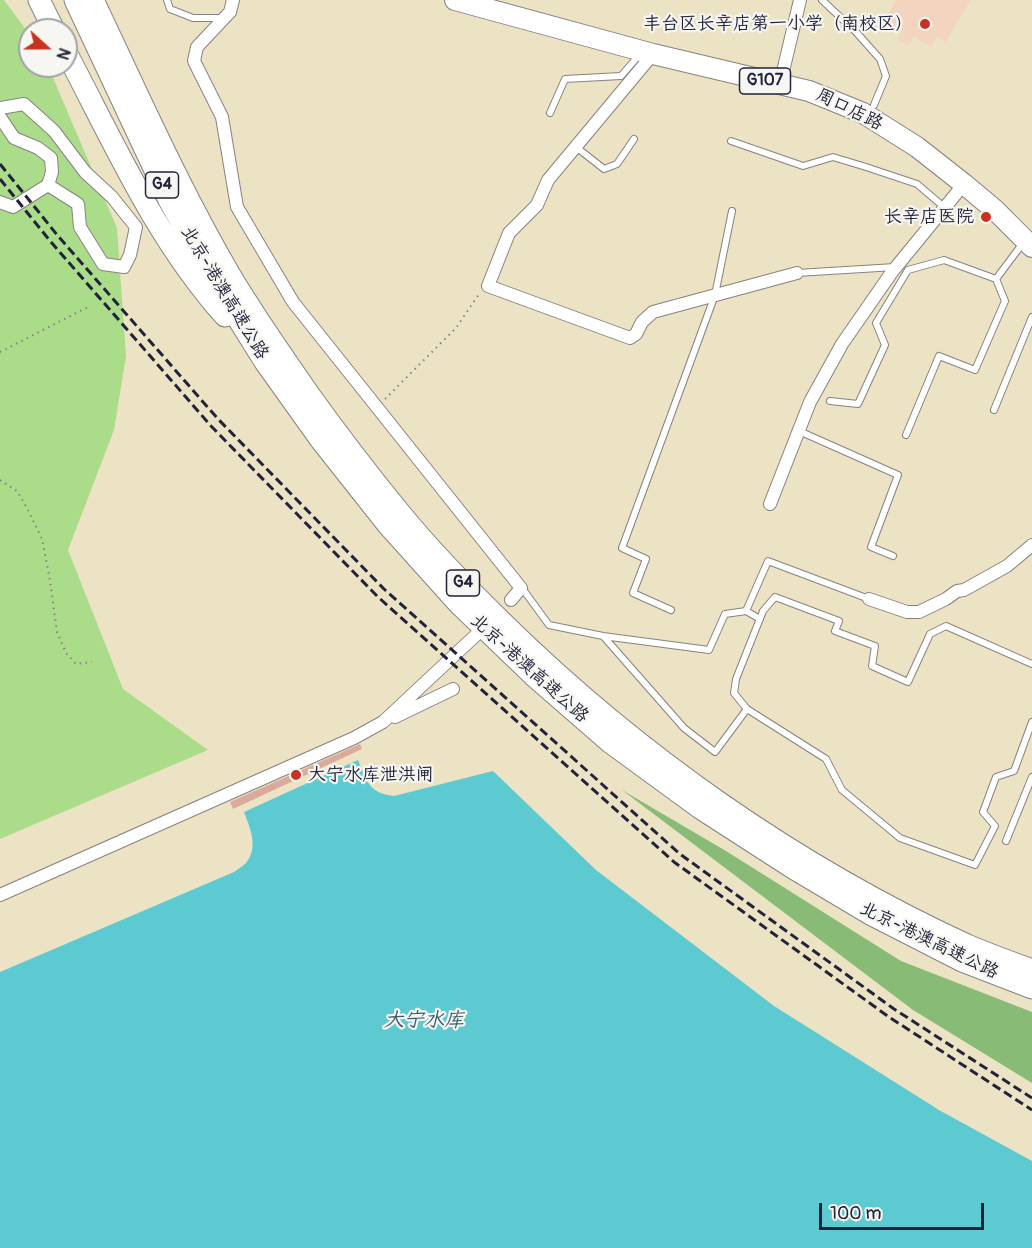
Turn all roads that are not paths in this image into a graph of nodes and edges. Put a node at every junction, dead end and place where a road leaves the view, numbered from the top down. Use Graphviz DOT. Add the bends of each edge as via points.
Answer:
graph roads {
  1 [pos="39,0"];
  2 [pos="75,0"];
  3 [pos="93,0"];
  4 [pos="167,0"];
  5 [pos="233,0"];
  6 [pos="455,0"];
  7 [pos="800,0"];
  8 [pos="822,0"];
  9 [pos="480,3"];
  10 [pos="48,18"];
  11 [pos="225,18"];
  12 [pos="647,52"];
  13 [pos="78,75"];
  14 [pos="780,84"];
  15 [pos="874,105"];
  16 [pos="0,108"];
  17 [pos="550,113"];
  18 [pos="0,117"];
  19 [pos="634,139"];
  20 [pos="731,141"];
  21 [pos="576,147"];
  22 [pos="964,184"];
  23 [pos="48,185"];
  24 [pos="0,202"];
  25 [pos="945,208"];
  26 [pos="732,211"];
  27 [pos="1028,243"];
  28 [pos="896,267"];
  29 [pos="797,273"];
  30 [pos="996,279"];
  31 [pos="715,295"];
  32 [pos="1032,317"];
  33 [pos="265,362"];
  34 [pos="830,401"];
  35 [pos="994,410"];
  36 [pos="799,430"];
  37 [pos="906,435"];
  38 [pos="770,504"];
  39 [pos="1032,545"];
  40 [pos="893,556"];
  41 [pos="521,588"];
  42 [pos="869,599"];
  43 [pos="511,600"];
  44 [pos="671,610"];
  45 [pos="746,611"];
  46 [pos="760,619"];
  47 [pos="476,635"];
  48 [pos="603,636"];
  49 [pos="1032,664"];
  50 [pos="453,689"];
  51 [pos="747,709"];
  52 [pos="383,722"];
  53 [pos="1032,722"];
  54 [pos="1032,777"];
  55 [pos="1006,841"];
  56 [pos="0,895"];
  57 [pos="1032,970"];
  58 [pos="1032,988"];
  1 -- 10 [label="highway"];
  2 -- 33 [label="highway, 北京-港澳高速公路 / G4" via="169,201"];
  3 -- 57 [label="highway, 北京-港澳高速公路 / G4" via="185,194 279,352 402,515 471,591 544,663 621,729 708,795 878,900 969,945"];
  4 -- 11 [label="lane" via="170,9 193,18"];
  5 -- 11 [label="street"];
  6 -- 9 [label="highway, 周口店路 / G107"];
  7 -- 14 [label="street"];
  8 -- 15 [label="lane" via="880,59 886,76"];
  9 -- 12 [label="highway, 周口店路 / G107"];
  11 -- 41 [label="street" via="197,47 194,61 222,117 237,207 293,302"];
  12 -- 14 [label="highway, 周口店路 / G107"];
  12 -- 17 [label="lane" via="621,76 565,79"];
  12 -- 21 [label="street"];
  13 -- 33 [label="highway" via="174,252 204,293"];
  14 -- 22 [label="highway, 周口店路 / G107" via="863,113 917,147"];
  16 -- 23 [label="street" via="24,104 54,131 85,172 136,227 124,267 103,264 80,227 78,204"];
  18 -- 23 [label="street" via="14,138 51,158"];
  19 -- 21 [label="lane" via="617,164 604,169"];
  20 -- 25 [label="lane" via="803,166 833,157 866,167 917,184"];
  21 -- 31 [label="street" via="548,180 537,205 509,233 488,286 630,338 653,312"];
  22 -- 25 [label="street"];
  22 -- 27 [label="highway, 周口店路 / G107"];
  23 -- 24 [label="street" via="14,207"];
  25 -- 28 [label="street"];
  26 -- 31 [label="lane"];
  27 -- 30 [label="lane"];
  28 -- 29 [label="lane"];
  28 -- 36 [label="street" via="842,344"];
  29 -- 31 [label="street"];
  30 -- 34 [label="lane" via="944,260 908,270 876,323 885,345 858,404"];
  30 -- 37 [label="lane" via="1005,301 975,370 939,356"];
  31 -- 44 [label="lane" via="622,548 646,559 633,592"];
  32 -- 35 [label="lane"];
  33 -- 58 [label="highway, 北京-港澳高速公路 / G4" via="388,525 459,604 611,743 700,808 832,892 962,961"];
  36 -- 38 [label="street"];
  36 -- 40 [label="lane" via="898,475 871,547"];
  39 -- 42 [label="street" via="1007,566 920,612 907,612"];
  41 -- 43 [label="street"];
  41 -- 48 [label="lane" via="549,625"];
  42 -- 45 [label="lane" via="768,561"];
  45 -- 46 [label="lane"];
  45 -- 48 [label="lane" via="724,614 709,650"];
  46 -- 49 [label="lane" via="775,597 839,621 835,631 875,646 872,666 908,682 930,634 946,626"];
  46 -- 51 [label="lane" via="736,679 734,693"];
  47 -- 52 [label="street"];
  48 -- 51 [label="lane" via="684,728 715,752"];
  50 -- 52 [label="street"];
  51 -- 53 [label="lane" via="826,759 842,790 900,838 975,865 995,826 982,812 996,777 1014,771"];
  52 -- 56 [label="street"];
  54 -- 55 [label="lane"];
}
